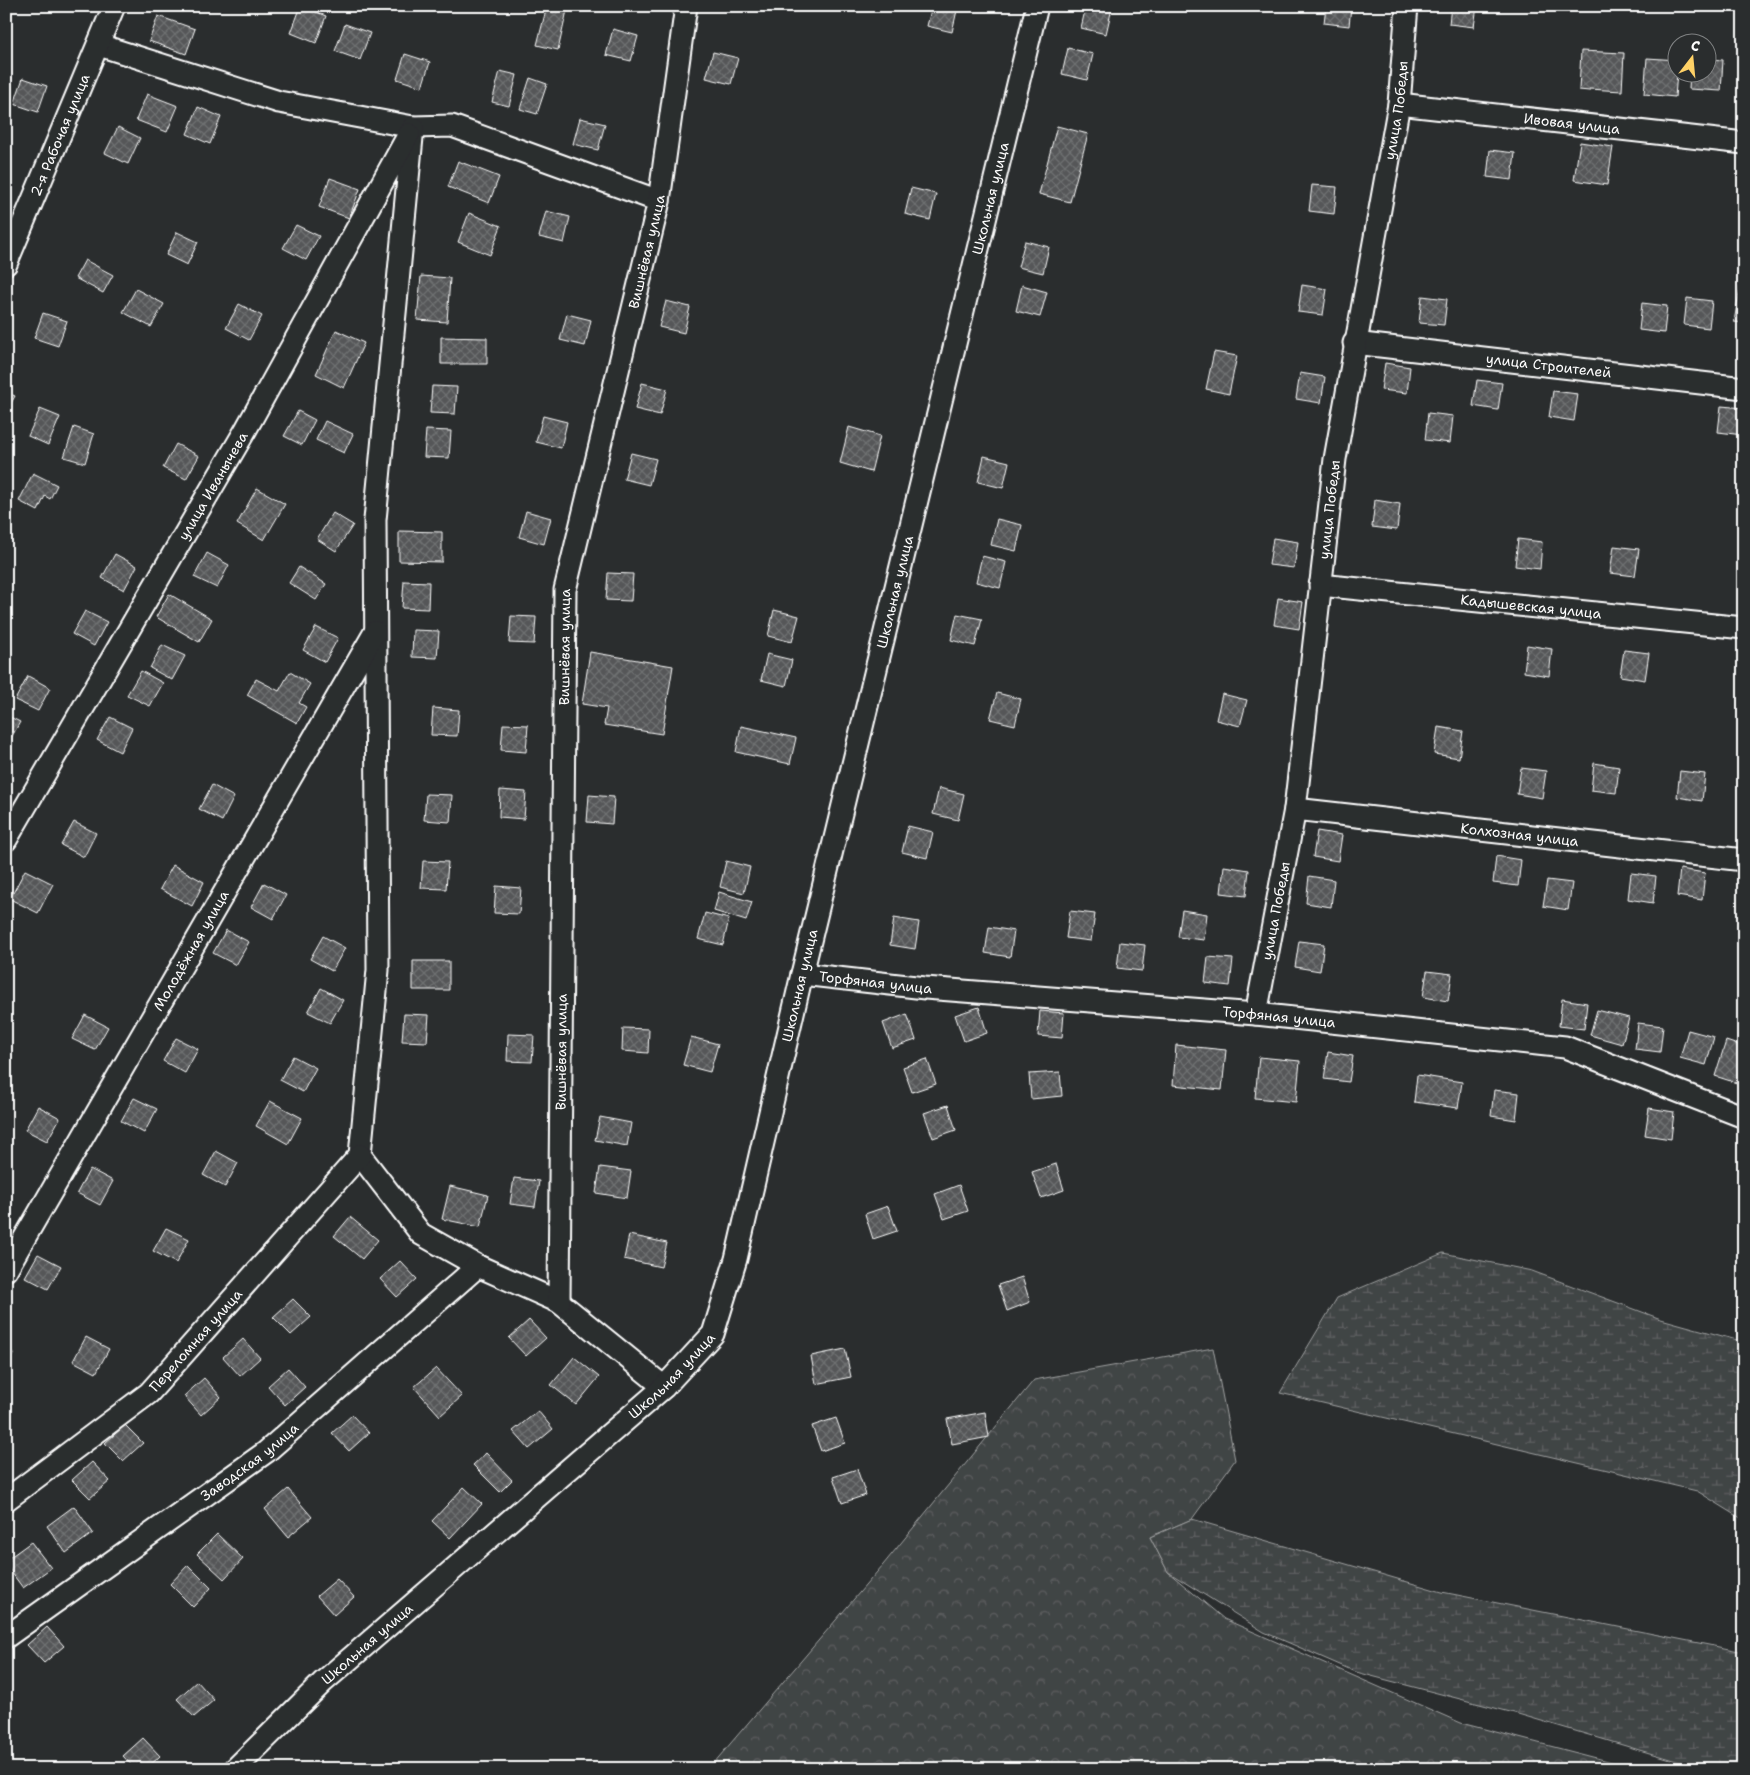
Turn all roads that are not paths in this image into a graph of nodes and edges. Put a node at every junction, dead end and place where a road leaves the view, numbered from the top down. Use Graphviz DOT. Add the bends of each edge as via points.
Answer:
graph roads {
  1 [pos="114,6"];
  2 [pos="686,6"];
  3 [pos="1037,6"];
  4 [pos="1406,6"];
  5 [pos="99,45"];
  6 [pos="1399,104"];
  7 [pos="413,127"];
  8 [pos="1744,143"];
  9 [pos="659,201"];
  10 [pos="6,264"];
  11 [pos="1354,343"];
  12 [pos="1744,388"];
  13 [pos="1320,586"];
  14 [pos="1744,628"];
  15 [pos="375,632"];
  16 [pos="1295,809"];
  17 [pos="6,840"];
  18 [pos="1744,860"];
  19 [pos="802,974"];
  20 [pos="1256,1014"];
  21 [pos="1744,1117"];
  22 [pos="360,1155"];
  23 [pos="478,1266"];
  24 [pos="6,1270"];
  25 [pos="559,1302"];
  26 [pos="664,1387"];
  27 [pos="6,1500"];
  28 [pos="6,1638"];
  29 [pos="235,1769"];
  1 -- 5 [label="street, 2-я Рабочая улица"];
  2 -- 9 [label="street, Вишнёвая улица"];
  3 -- 19 [label="street, Школьная улица"];
  4 -- 6 [label="street, улица Победы"];
  5 -- 7 [label="street" via="279,102"];
  5 -- 10 [label="street, 2-я Рабочая улица"];
  6 -- 8 [label="street, Ивовая улица"];
  6 -- 11 [label="street, улица Победы"];
  7 -- 9 [label="street" via="452,126"];
  7 -- 15 [label="street" via="375,520"];
  7 -- 17 [label="street, улица Иванычева" via="245,431"];
  9 -- 25 [label="street, Вишнёвая улица" via="565,590"];
  11 -- 12 [label="street, улица Строителей"];
  11 -- 13 [label="street, улица Победы" via="1335,459"];
  13 -- 14 [label="street, Кадышевская улица"];
  13 -- 16 [label="street, улица Победы"];
  15 -- 22 [label="street" via="378,970"];
  15 -- 24 [label="street, Молодёжная улица"];
  16 -- 18 [label="street, Колхозная улица"];
  16 -- 20 [label="street, улица Победы"];
  19 -- 20 [label="street, Торфяная улица" via="925,988"];
  19 -- 26 [label="street, Школьная улица" via="736,1259 713,1334"];
  20 -- 21 [label="street, Торфяная улица" via="1565,1048"];
  22 -- 23 [label="street" via="421,1234"];
  22 -- 27 [label="street, Переломная улица" via="149,1393"];
  23 -- 25 [label="street"];
  23 -- 28 [label="street, Заводская улица" via="266,1452"];
  25 -- 26 [label="street"];
  26 -- 29 [label="street, Школьная улица" via="323,1682"];
}
